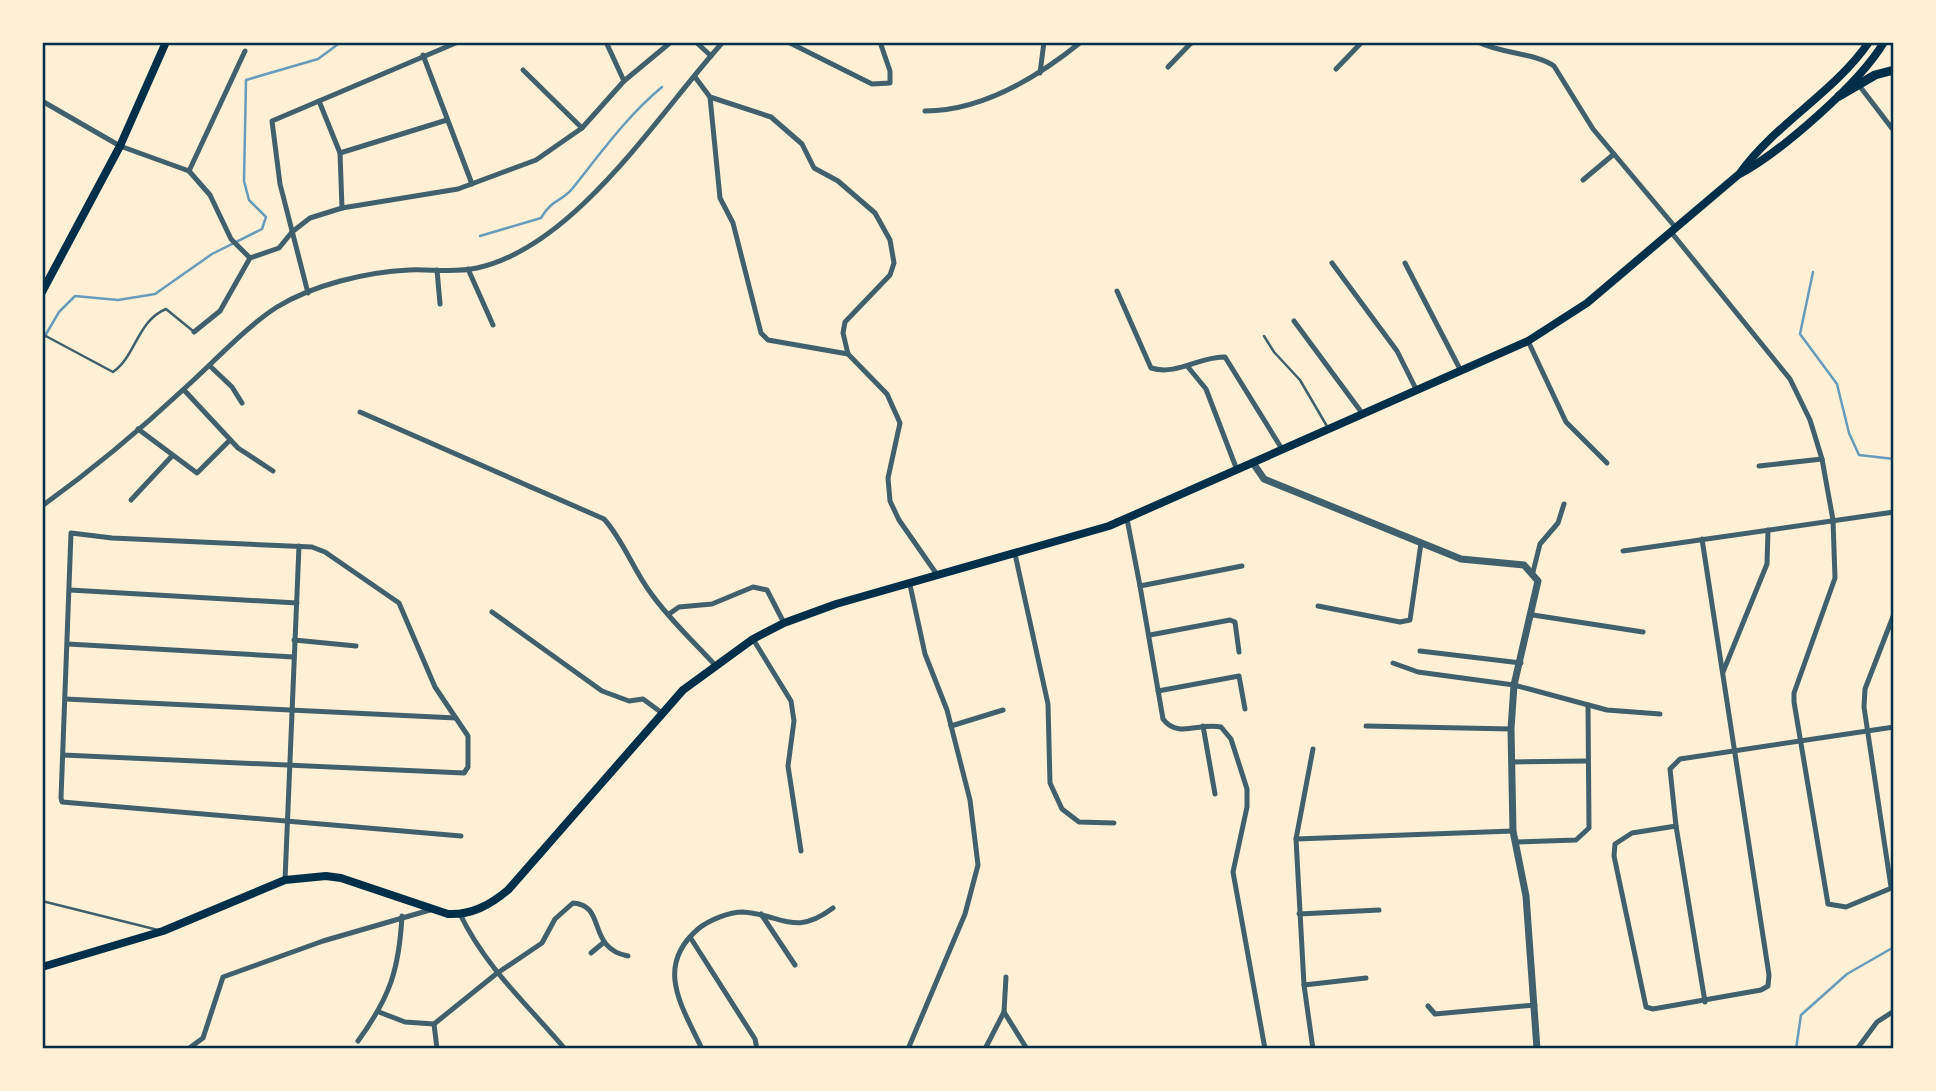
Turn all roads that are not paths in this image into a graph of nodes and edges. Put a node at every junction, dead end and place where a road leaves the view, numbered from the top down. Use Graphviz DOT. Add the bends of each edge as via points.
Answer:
graph roads {
  1 [pos="166,42"];
  2 [pos="458,42"];
  3 [pos="606,42"];
  4 [pos="671,42"];
  5 [pos="696,42"];
  6 [pos="723,42"];
  7 [pos="788,42"];
  8 [pos="880,42"];
  9 [pos="1044,42"];
  10 [pos="1081,42"];
  11 [pos="1171,42"];
  12 [pos="1192,42"];
  13 [pos="1362,42"];
  14 [pos="1478,42"];
  15 [pos="1869,42"];
  16 [pos="1884,42"];
  17 [pos="245,51"];
  18 [pos="423,55"];
  19 [pos="711,56"];
  20 [pos="1168,67"];
  21 [pos="1336,69"];
  22 [pos="523,70"];
  23 [pos="1894,70"];
  24 [pos="1040,73"];
  25 [pos="695,77"];
  26 [pos="624,81"];
  27 [pos="1858,84"];
  28 [pos="1839,96"];
  29 [pos="710,97"];
  30 [pos="42,100"];
  31 [pos="319,101"];
  32 [pos="925,111"];
  33 [pos="447,120"];
  34 [pos="582,128"];
  35 [pos="1894,131"];
  36 [pos="120,146"];
  37 [pos="340,153"];
  38 [pos="1614,154"];
  39 [pos="189,171"];
  40 [pos="1738,175"];
  41 [pos="1583,180"];
  42 [pos="472,184"];
  43 [pos="342,208"];
  44 [pos="1673,230"];
  45 [pos="292,232"];
  46 [pos="250,258"];
  47 [pos="1332,263"];
  48 [pos="1405,263"];
  49 [pos="437,270"];
  50 [pos="467,270"];
  51 [pos="1117,291"];
  52 [pos="42,292"];
  53 [pos="309,293"];
  54 [pos="440,304"];
  55 [pos="1294,321"];
  56 [pos="493,325"];
  57 [pos="194,332"];
  58 [pos="42,334"];
  59 [pos="1264,336"];
  60 [pos="1528,341"];
  61 [pos="848,354"];
  62 [pos="209,366"];
  63 [pos="1188,367"];
  64 [pos="1461,371"];
  65 [pos="1416,389"];
  66 [pos="184,390"];
  67 [pos="242,403"];
  68 [pos="360,412"];
  69 [pos="1362,413"];
  70 [pos="1328,428"];
  71 [pos="138,429"];
  72 [pos="230,440"];
  73 [pos="1282,449"];
  74 [pos="172,456"];
  75 [pos="1822,459"];
  76 [pos="1253,463"];
  77 [pos="1607,463"];
  78 [pos="1759,466"];
  79 [pos="1237,470"];
  80 [pos="273,471"];
  81 [pos="131,500"];
  82 [pos="1564,504"];
  83 [pos="42,506"];
  84 [pos="1894,512"];
  85 [pos="1127,519"];
  86 [pos="1833,520"];
  87 [pos="1768,530"];
  88 [pos="1702,539"];
  89 [pos="1421,542"];
  90 [pos="299,546"];
  91 [pos="1623,551"];
  92 [pos="1015,554"];
  93 [pos="1242,566"];
  94 [pos="1533,572"];
  95 [pos="938,576"];
  96 [pos="910,585"];
  97 [pos="1140,586"];
  98 [pos="70,590"];
  99 [pos="296,603"];
  100 [pos="1318,606"];
  101 [pos="492,612"];
  102 [pos="669,614"];
  103 [pos="1894,614"];
  104 [pos="1533,615"];
  105 [pos="783,623"];
  106 [pos="1643,632"];
  107 [pos="1150,635"];
  108 [pos="753,639"];
  109 [pos="295,640"];
  110 [pos="68,644"];
  111 [pos="356,646"];
  112 [pos="1420,651"];
  113 [pos="1239,652"];
  114 [pos="294,657"];
  115 [pos="1393,663"];
  116 [pos="1521,663"];
  117 [pos="715,665"];
  118 [pos="1722,674"];
  119 [pos="1514,685"];
  120 [pos="1158,691"];
  121 [pos="65,699"];
  122 [pos="1588,705"];
  123 [pos="1245,709"];
  124 [pos="1003,710"];
  125 [pos="292,712"];
  126 [pos="662,713"];
  127 [pos="1661,714"];
  128 [pos="456,718"];
  129 [pos="951,726"];
  130 [pos="1203,726"];
  131 [pos="1366,726"];
  132 [pos="1894,727"];
  133 [pos="1511,729"];
  134 [pos="1866,732"];
  135 [pos="1800,740"];
  136 [pos="1313,749"];
  137 [pos="1735,750"];
  138 [pos="63,755"];
  139 [pos="1587,761"];
  140 [pos="1511,762"];
  141 [pos="290,766"];
  142 [pos="1214,794"];
  143 [pos="287,822"];
  144 [pos="1114,824"];
  145 [pos="1676,826"];
  146 [pos="1513,831"];
  147 [pos="461,836"];
  148 [pos="1296,839"];
  149 [pos="1515,842"];
  150 [pos="801,851"];
  151 [pos="285,880"];
  152 [pos="1893,887"];
  153 [pos="42,901"];
  154 [pos="833,908"];
  155 [pos="430,910"];
  156 [pos="1379,910"];
  157 [pos="460,914"];
  158 [pos="761,914"];
  159 [pos="1299,914"];
  160 [pos="402,916"];
  161 [pos="163,931"];
  162 [pos="690,937"];
  163 [pos="603,943"];
  164 [pos="590,953"];
  165 [pos="628,956"];
  166 [pos="795,965"];
  167 [pos="42,967"];
  168 [pos="496,974"];
  169 [pos="1006,977"];
  170 [pos="1366,978"];
  171 [pos="1304,985"];
  172 [pos="1705,1002"];
  173 [pos="1535,1005"];
  174 [pos="1427,1006"];
  175 [pos="1894,1011"];
  176 [pos="379,1012"];
  177 [pos="1004,1012"];
  178 [pos="434,1024"];
  179 [pos="358,1041"];
  180 [pos="188,1049"];
  181 [pos="437,1049"];
  182 [pos="565,1049"];
  183 [pos="702,1049"];
  184 [pos="757,1049"];
  185 [pos="908,1049"];
  186 [pos="985,1049"];
  187 [pos="1027,1049"];
  188 [pos="1265,1049"];
  189 [pos="1313,1049"];
  190 [pos="1536,1049"];
  191 [pos="1857,1049"];
  1 -- 36 [label="main road"];
  2 -- 18 [label="street"];
  3 -- 26 [label="street"];
  4 -- 26 [label="street"];
  5 -- 19 [label="street"];
  6 -- 19 [label="street"];
  7 -- 8 [label="street" via="883,86 891,77"];
  9 -- 24 [label="street"];
  10 -- 24 [label="street"];
  11 -- 12 [label="street"];
  12 -- 20 [label="street"];
  13 -- 21 [label="street"];
  14 -- 38 [label="street" via="1554,66 1592,129"];
  15 -- 40 [label="main road"];
  16 -- 28 [label="main road"];
  17 -- 39 [label="street"];
  18 -- 31 [label="street"];
  18 -- 33 [label="street"];
  19 -- 25 [label="street"];
  22 -- 34 [label="street"];
  23 -- 27 [label="main road"];
  24 -- 32 [label="street" via="1010,90"];
  25 -- 29 [label="street"];
  25 -- 50 [label="street" via="555,231 492,264"];
  26 -- 34 [label="street"];
  27 -- 28 [label="main road"];
  27 -- 35 [label="street"];
  28 -- 40 [label="main road" via="1760,164"];
  29 -- 61 [label="street" via="720,198 733,223 761,333 768,341"];
  29 -- 61 [label="street" via="771,117 802,144 814,168 838,181 875,213 890,240 894,263 890,275 845,322"];
  30 -- 36 [label="street"];
  31 -- 37 [label="street"];
  31 -- 45 [label="street" via="272,121"];
  33 -- 37 [label="street"];
  33 -- 42 [label="street"];
  34 -- 42 [label="street" via="536,160"];
  36 -- 39 [label="street"];
  36 -- 52 [label="main road"];
  37 -- 43 [label="street"];
  38 -- 41 [label="street"];
  38 -- 44 [label="street"];
  39 -- 46 [label="street" via="209,195 238,249"];
  40 -- 44 [label="main road"];
  42 -- 43 [label="street"];
  43 -- 45 [label="street" via="310,218"];
  44 -- 60 [label="main road" via="1587,303"];
  44 -- 75 [label="street" via="1790,379"];
  45 -- 46 [label="street" via="272,253"];
  45 -- 53 [label="street"];
  46 -- 57 [label="street" via="219,311"];
  47 -- 65 [label="street" via="1396,351"];
  48 -- 64 [label="street"];
  49 -- 50 [label="street"];
  49 -- 53 [label="street" via="372,275"];
  49 -- 54 [label="street"];
  50 -- 56 [label="street"];
  51 -- 63 [label="street" via="1151,368"];
  53 -- 62 [label="street" via="275,308"];
  55 -- 69 [label="street"];
  57 -- 58 [label="lane" via="166,310 159,312 139,332 113,372"];
  59 -- 70 [label="lane" via="1300,380"];
  60 -- 64 [label="main road"];
  60 -- 77 [label="street" via="1566,422"];
  61 -- 95 [label="street" via="887,394 896,411 900,423 888,478 890,501"];
  62 -- 66 [label="street"];
  62 -- 67 [label="street"];
  63 -- 73 [label="street" via="1226,357"];
  63 -- 79 [label="street" via="1206,389"];
  64 -- 65 [label="main road"];
  65 -- 69 [label="main road"];
  66 -- 71 [label="street"];
  66 -- 72 [label="street"];
  68 -- 102 [label="street" via="604,519 645,586"];
  69 -- 70 [label="main road"];
  70 -- 73 [label="main road"];
  71 -- 74 [label="street"];
  71 -- 83 [label="street"];
  72 -- 74 [label="street" via="197,473"];
  72 -- 80 [label="street"];
  73 -- 76 [label="main road"];
  74 -- 81 [label="street"];
  75 -- 78 [label="street"];
  75 -- 86 [label="street"];
  76 -- 79 [label="main road"];
  76 -- 89 [label="street" via="1264,479"];
  79 -- 85 [label="main road"];
  82 -- 94 [label="street" via="1559,523 1541,544"];
  84 -- 86 [label="street"];
  85 -- 92 [label="main road"];
  85 -- 97 [label="street"];
  86 -- 87 [label="street"];
  86 -- 135 [label="street" via="1835,578 1794,693"];
  87 -- 88 [label="street"];
  87 -- 118 [label="street" via="1767,564"];
  88 -- 91 [label="street"];
  88 -- 118 [label="street"];
  89 -- 94 [label="street" via="1461,559 1508,561"];
  89 -- 100 [label="street" via="1410,620"];
  90 -- 98 [label="street" via="71,533"];
  90 -- 99 [label="street"];
  90 -- 128 [label="street" via="325,552 398,603 435,687"];
  92 -- 95 [label="main road"];
  92 -- 144 [label="street" via="1048,704 1050,783 1062,809 1079,822"];
  93 -- 97 [label="street"];
  94 -- 104 [label="street" via="1539,590"];
  95 -- 96 [label="main road"];
  96 -- 105 [label="main road"];
  96 -- 129 [label="street" via="925,654"];
  97 -- 107 [label="street"];
  98 -- 99 [label="street"];
  98 -- 110 [label="street"];
  99 -- 109 [label="street"];
  101 -- 126 [label="street" via="601,691 629,701 643,699"];
  102 -- 105 [label="street" via="679,607 712,604 753,587 767,590"];
  102 -- 117 [label="street"];
  103 -- 134 [label="street" via="1865,689"];
  104 -- 106 [label="street"];
  104 -- 116 [label="street"];
  105 -- 108 [label="main road"];
  107 -- 113 [label="street" via="1230,620 1235,622"];
  107 -- 120 [label="street"];
  108 -- 117 [label="main road"];
  108 -- 150 [label="street" via="790,701 794,721 788,766"];
  109 -- 111 [label="street"];
  109 -- 114 [label="street"];
  110 -- 114 [label="street"];
  110 -- 121 [label="street"];
  112 -- 116 [label="street"];
  114 -- 125 [label="street"];
  115 -- 119 [label="street" via="1431,674"];
  116 -- 119 [label="street"];
  117 -- 126 [label="main road"];
  118 -- 137 [label="street"];
  119 -- 122 [label="street"];
  119 -- 133 [label="street"];
  120 -- 123 [label="street" via="1239,676"];
  120 -- 130 [label="street" via="1163,719 1173,729"];
  121 -- 125 [label="street"];
  121 -- 138 [label="street"];
  122 -- 127 [label="street"];
  122 -- 139 [label="street"];
  124 -- 129 [label="street"];
  125 -- 128 [label="street"];
  125 -- 141 [label="street"];
  126 -- 157 [label="main road" via="508,890 492,904"];
  128 -- 141 [label="street" via="467,736 468,767 464,773"];
  129 -- 185 [label="street" via="970,800 978,864 965,914"];
  130 -- 142 [label="street"];
  130 -- 188 [label="street" via="1216,725 1226,731 1240,759 1247,789 1233,872"];
  131 -- 133 [label="street"];
  132 -- 134 [label="street"];
  133 -- 140 [label="street"];
  134 -- 135 [label="street"];
  134 -- 152 [label="street"];
  135 -- 137 [label="street"];
  135 -- 152 [label="street" via="1828,904 1846,907"];
  136 -- 148 [label="street"];
  137 -- 145 [label="street" via="1680,759 1670,769"];
  137 -- 172 [label="street" via="1768,986"];
  138 -- 141 [label="street"];
  138 -- 143 [label="street" via="61,798 68,805"];
  139 -- 140 [label="street"];
  139 -- 149 [label="street" via="1589,828 1584,835 1576,840"];
  140 -- 146 [label="street"];
  141 -- 143 [label="street"];
  143 -- 147 [label="street"];
  143 -- 151 [label="street"];
  145 -- 172 [label="street"];
  145 -- 172 [label="street" via="1632,833 1615,844 1614,856 1646,1007"];
  146 -- 148 [label="street"];
  146 -- 149 [label="street"];
  148 -- 159 [label="street"];
  149 -- 173 [label="street"];
  151 -- 155 [label="main road" via="341,878"];
  151 -- 161 [label="main road"];
  153 -- 161 [label="lane"];
  154 -- 158 [label="street" via="807,923 793,925"];
  155 -- 157 [label="main road"];
  155 -- 160 [label="street"];
  156 -- 159 [label="street"];
  157 -- 168 [label="street" via="475,947"];
  158 -- 162 [label="street" via="739,912 714,919"];
  158 -- 166 [label="street"];
  159 -- 171 [label="street"];
  160 -- 176 [label="street" via="394,979"];
  160 -- 180 [label="street" via="223,977 203,1038"];
  161 -- 167 [label="main road"];
  162 -- 183 [label="street" via="674,963 674,980"];
  162 -- 184 [label="street"];
  163 -- 164 [label="street"];
  163 -- 165 [label="street"];
  163 -- 168 [label="street" via="593,913 581,903 573,903 555,919 542,943"];
  168 -- 178 [label="street"];
  168 -- 182 [label="street"];
  169 -- 177 [label="street"];
  170 -- 171 [label="street"];
  171 -- 189 [label="street"];
  173 -- 174 [label="street" via="1435,1013"];
  173 -- 190 [label="street"];
  175 -- 191 [label="street" via="1877,1022"];
  176 -- 178 [label="street" via="405,1022"];
  176 -- 179 [label="street"];
  177 -- 186 [label="street"];
  177 -- 187 [label="street"];
  178 -- 181 [label="street"];
}
